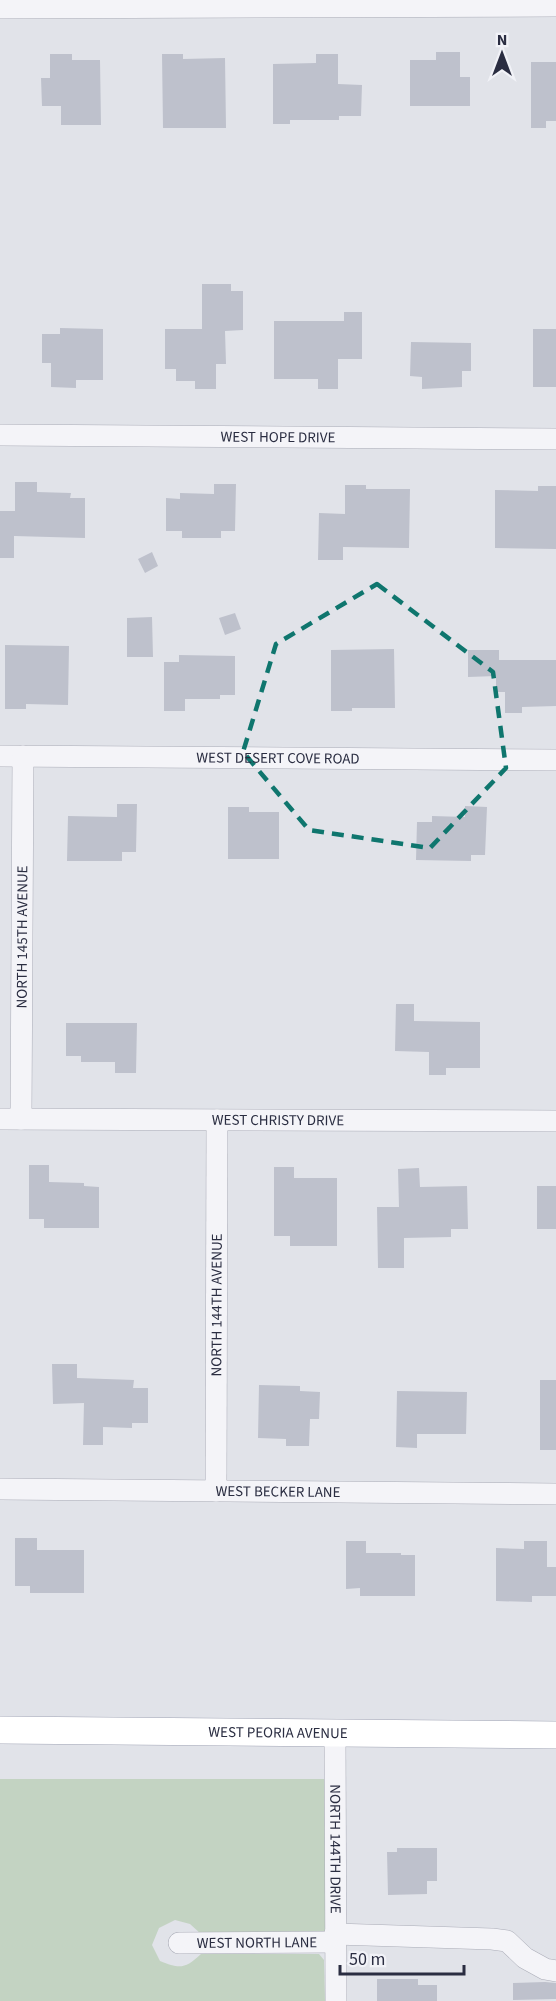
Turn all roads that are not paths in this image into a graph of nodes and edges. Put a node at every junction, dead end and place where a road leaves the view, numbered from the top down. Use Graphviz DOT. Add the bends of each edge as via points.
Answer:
graph roads {
  1 [pos="96,4"];
  2 [pos="556,6"];
  3 [pos="0,8"];
  4 [pos="0,435"];
  5 [pos="556,439"];
  6 [pos="0,756"];
  7 [pos="24,756"];
  8 [pos="556,760"];
  9 [pos="10,1119"];
  10 [pos="217,1120"];
  11 [pos="556,1121"];
  12 [pos="0,1489"];
  13 [pos="216,1491"];
  14 [pos="556,1494"];
  15 [pos="0,1730"];
  16 [pos="334,1733"];
  17 [pos="556,1735"];
  18 [pos="336,1938"];
  19 [pos="179,1943"];
  20 [pos="556,1971"];
  21 [pos="336,2001"];
  1 -- 2 [label="street"];
  1 -- 3 [label="street"];
  4 -- 5 [label="street, WEST HOPE DRIVE"];
  6 -- 7 [label="street, WEST DESERT COVE ROAD"];
  7 -- 8 [label="street, WEST DESERT COVE ROAD"];
  7 -- 9 [label="street, NORTH 145TH AVENUE"];
  9 -- 10 [label="street, WEST CHRISTY DRIVE"];
  10 -- 11 [label="street, WEST CHRISTY DRIVE"];
  10 -- 13 [label="street, NORTH 144TH AVENUE"];
  12 -- 13 [label="street, WEST BECKER LANE"];
  13 -- 14 [label="street, WEST BECKER LANE"];
  15 -- 16 [label="main road, WEST PEORIA AVENUE"];
  16 -- 17 [label="main road, WEST PEORIA AVENUE"];
  16 -- 18 [label="street, NORTH 144TH DRIVE"];
  18 -- 19 [label="street, WEST NORTH LANE"];
  18 -- 20 [label="street, WEST NORTH LANE" via="507,1941 525,1958"];
  18 -- 21 [label="street, NORTH 144TH DRIVE"];
}
